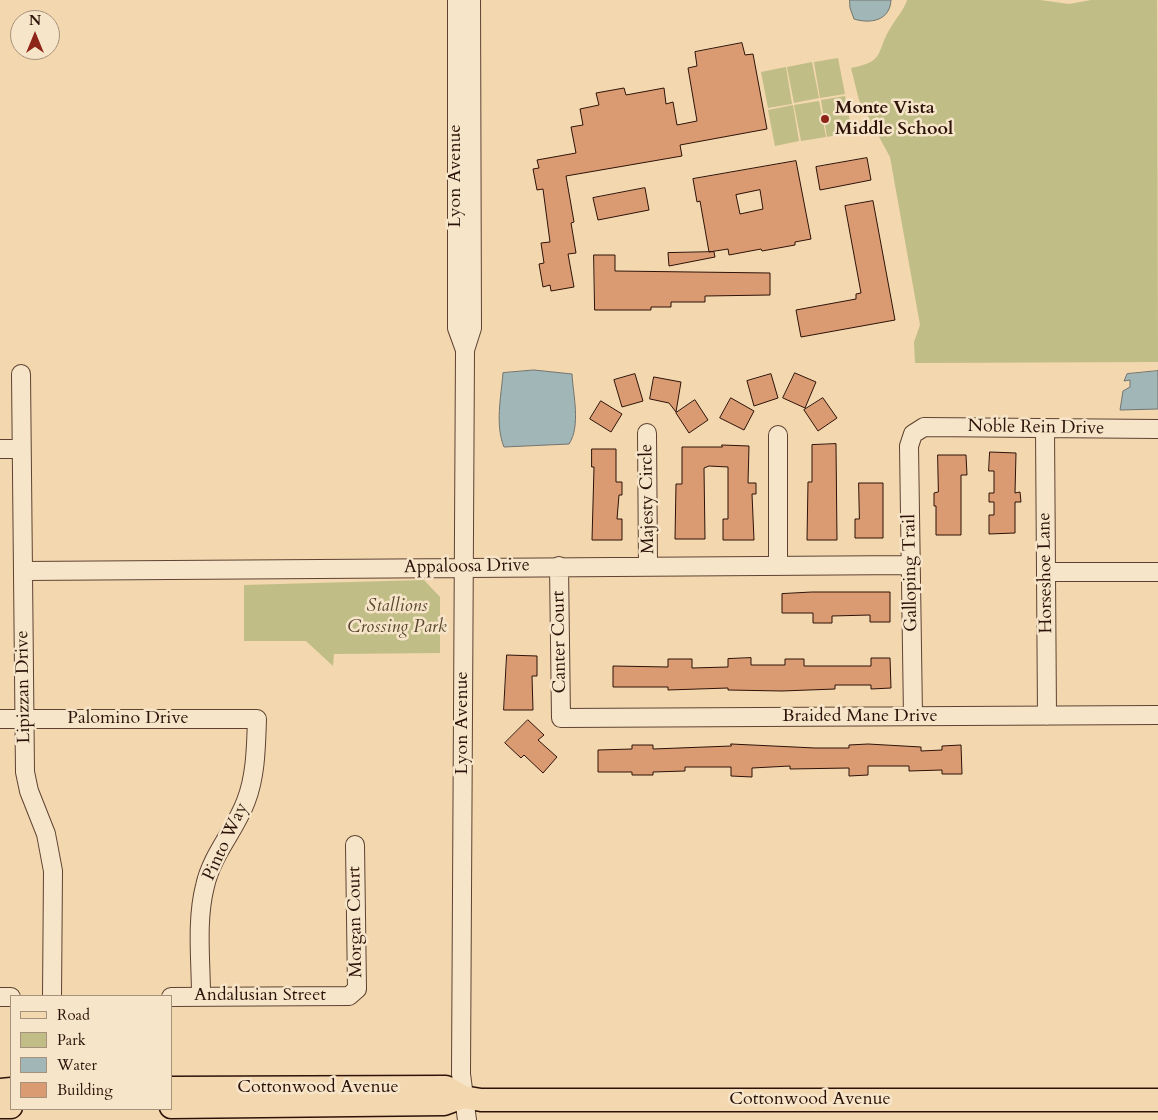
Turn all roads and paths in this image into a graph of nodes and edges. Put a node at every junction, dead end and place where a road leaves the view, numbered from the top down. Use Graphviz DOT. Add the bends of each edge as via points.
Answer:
graph roads {
  1 [pos="457,0"];
  2 [pos="470,0"];
  3 [pos="465,350"];
  4 [pos="21,374"];
  5 [pos="1158,429"];
  6 [pos="1044,430"];
  7 [pos="915,431"];
  8 [pos="647,432"];
  9 [pos="778,434"];
  10 [pos="21,448"];
  11 [pos="0,449"];
  12 [pos="778,565"];
  13 [pos="910,565"];
  14 [pos="559,566"];
  15 [pos="648,566"];
  16 [pos="464,567"];
  17 [pos="23,570"];
  18 [pos="1046,572"];
  19 [pos="1158,572"];
  20 [pos="1158,715"];
  21 [pos="913,716"];
  22 [pos="1047,716"];
  23 [pos="257,718"];
  24 [pos="562,718"];
  25 [pos="0,719"];
  26 [pos="23,719"];
  27 [pos="355,845"];
  28 [pos="52,995"];
  29 [pos="201,996"];
  30 [pos="349,996"];
  31 [pos="172,997"];
  32 [pos="172,1088"];
  33 [pos="463,1097"];
  34 [pos="1158,1100"];
  35 [pos="172,1107"];
  36 [pos="467,1120"];
  1 -- 3 [label="street, Lyon Avenue" via="457,328"];
  2 -- 3 [label="street, Lyon Avenue" via="472,328"];
  3 -- 16 [label="street, Lyon Avenue"];
  4 -- 10 [label="street, Lipizzan Drive"];
  5 -- 6 [label="street, Noble Rein Drive"];
  6 -- 7 [label="street, Noble Rein Drive" via="924,427"];
  6 -- 18 [label="street, Horseshoe Lane"];
  7 -- 13 [label="street, Galloping Trail" via="910,437"];
  8 -- 15 [label="street, Majesty Circle"];
  9 -- 12 [label="street"];
  10 -- 11 [label="street"];
  10 -- 17 [label="street, Lipizzan Drive"];
  12 -- 13 [label="street, Appaloosa Drive"];
  12 -- 15 [label="street, Appaloosa Drive"];
  13 -- 21 [label="street, Galloping Trail"];
  14 -- 15 [label="street, Appaloosa Drive"];
  14 -- 16 [label="street, Appaloosa Drive"];
  14 -- 24 [label="street, Canter Court"];
  16 -- 17 [label="street, Appaloosa Drive"];
  16 -- 33 [label="street, Lyon Avenue"];
  17 -- 26 [label="street, Lipizzan Drive"];
  18 -- 19 [label="street"];
  18 -- 22 [label="street, Horseshoe Lane"];
  20 -- 22 [label="street, Braided Mane Drive"];
  21 -- 22 [label="street, Braided Mane Drive"];
  21 -- 24 [label="street, Braided Mane Drive"];
  23 -- 26 [label="street, Palomino Drive"];
  23 -- 29 [label="street, Pinto Way" via="256,755 246,801 216,852 204,888"];
  25 -- 26 [label="street, Palomino Drive"];
  26 -- 28 [label="street, Lipizzan Drive" via="28,791 46,834 52,871"];
  27 -- 30 [label="street, Morgan Court" via="357,989"];
  29 -- 30 [label="street, Andalusian Street"];
  29 -- 31 [label="street, Andalusian Street"];
  32 -- 33 [label="main road, Cottonwood Avenue" via="446,1087"];
  33 -- 34 [label="main road, Cottonwood Avenue" via="481,1100"];
  33 -- 35 [label="main road, Cottonwood Avenue" via="444,1104"];
  33 -- 36 [label="street, Lyon Avenue"];
}
